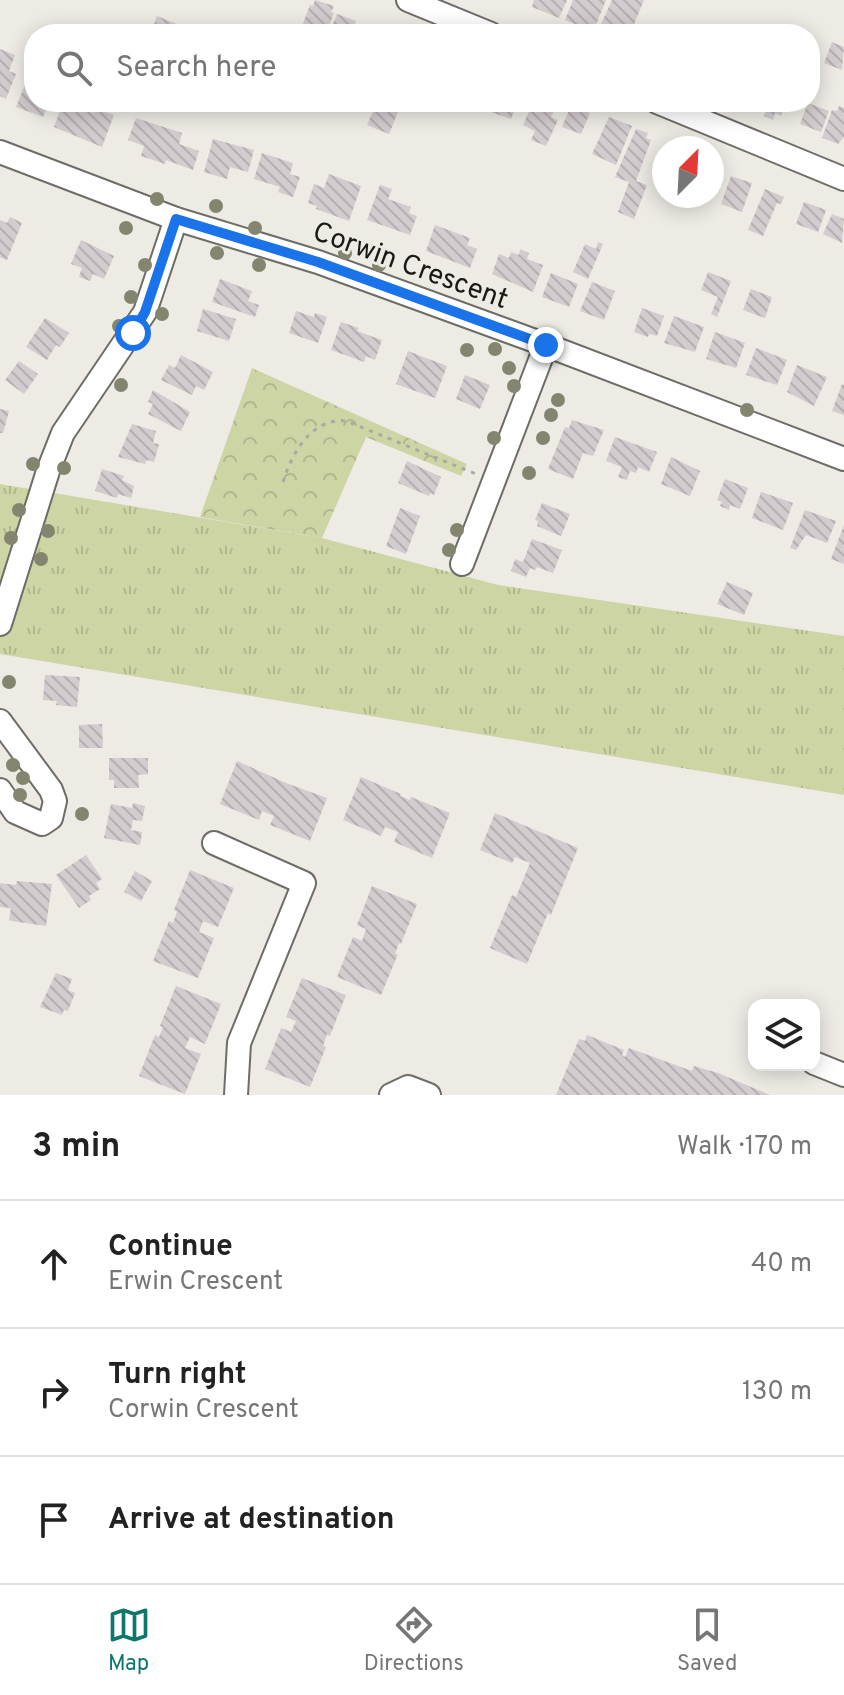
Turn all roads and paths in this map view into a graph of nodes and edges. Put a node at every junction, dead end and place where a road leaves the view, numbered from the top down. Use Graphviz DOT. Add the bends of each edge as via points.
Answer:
graph roads {
  1 [pos="408,0"];
  2 [pos="467,24"];
  3 [pos="681,112"];
  4 [pos="0,152"];
  5 [pos="844,179"];
  6 [pos="176,219"];
  7 [pos="546,345"];
  8 [pos="844,459"];
  9 [pos="493,480"];
  10 [pos="283,482"];
  11 [pos="462,564"];
  12 [pos="0,624"];
  13 [pos="0,721"];
  14 [pos="0,790"];
  15 [pos="214,843"];
  16 [pos="820,1065"];
  17 [pos="844,1075"];
  18 [pos="236,1095"];
  19 [pos="391,1095"];
  20 [pos="429,1095"];
  1 -- 2 [label="street"];
  3 -- 5 [label="street"];
  4 -- 6 [label="street, Corwin Crescent"];
  6 -- 7 [label="street, Corwin Crescent" via="318,262"];
  6 -- 12 [label="street" via="145,312 63,433"];
  7 -- 8 [label="street, Corwin Crescent"];
  7 -- 9 [label="street"];
  9 -- 10 [label="path" via="336,420 300,443"];
  9 -- 11 [label="street"];
  13 -- 14 [label="street" via="51,790 51,818 42,824 15,812"];
  15 -- 18 [label="street" via="304,883 239,1043"];
  16 -- 17 [label="street"];
  19 -- 20 [label="street" via="408,1087"];
}
